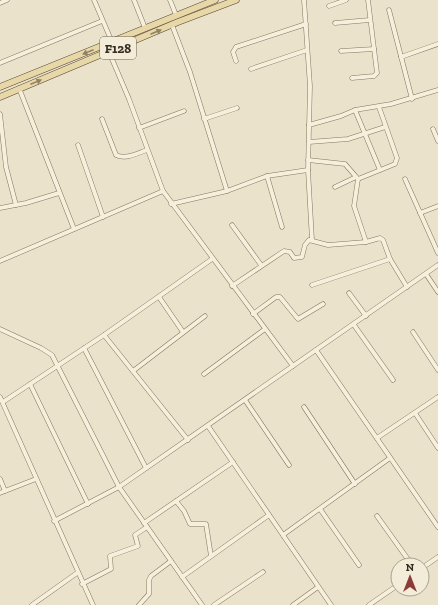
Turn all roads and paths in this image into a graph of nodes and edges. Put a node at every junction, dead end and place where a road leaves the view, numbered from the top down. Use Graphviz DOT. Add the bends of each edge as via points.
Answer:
graph roads {
  1 [pos="7,0"];
  2 [pos="94,0"];
  3 [pos="134,0"];
  4 [pos="170,0"];
  5 [pos="215,0"];
  6 [pos="236,0"];
  7 [pos="304,0"];
  8 [pos="346,0"];
  9 [pos="368,0"];
  10 [pos="201,2"];
  11 [pos="0,3"];
  12 [pos="329,6"];
  13 [pos="389,10"];
  14 [pos="176,15"];
  15 [pos="370,20"];
  16 [pos="102,21"];
  17 [pos="335,23"];
  18 [pos="306,24"];
  19 [pos="172,25"];
  20 [pos="145,28"];
  21 [pos="112,42"];
  22 [pos="438,44"];
  23 [pos="374,48"];
  24 [pos="307,50"];
  25 [pos="341,51"];
  26 [pos="109,52"];
  27 [pos="401,57"];
  28 [pos="236,61"];
  29 [pos="64,62"];
  30 [pos="0,63"];
  31 [pos="67,69"];
  32 [pos="251,69"];
  33 [pos="352,78"];
  34 [pos="0,87"];
  35 [pos="19,88"];
  36 [pos="438,90"];
  37 [pos="0,97"];
  38 [pos="412,99"];
  39 [pos="379,107"];
  40 [pos="236,108"];
  41 [pos="355,110"];
  42 [pos="184,111"];
  43 [pos="0,114"];
  44 [pos="102,119"];
  45 [pos="204,119"];
  46 [pos="309,125"];
  47 [pos="385,127"];
  48 [pos="139,128"];
  49 [pos="433,129"];
  50 [pos="365,133"];
  51 [pos="438,141"];
  52 [pos="309,142"];
  53 [pos="78,145"];
  54 [pos="147,150"];
  55 [pos="308,160"];
  56 [pos="308,170"];
  57 [pos="380,170"];
  58 [pos="267,176"];
  59 [pos="357,178"];
  60 [pos="405,179"];
  61 [pos="335,187"];
  62 [pos="163,191"];
  63 [pos="227,191"];
  64 [pos="59,193"];
  65 [pos="171,204"];
  66 [pos="16,205"];
  67 [pos="438,206"];
  68 [pos="0,208"];
  69 [pos="420,213"];
  70 [pos="103,217"];
  71 [pos="232,225"];
  72 [pos="282,227"];
  73 [pos="74,229"];
  74 [pos="312,240"];
  75 [pos="366,242"];
  76 [pos="438,252"];
  77 [pos="212,259"];
  78 [pos="390,259"];
  79 [pos="0,261"];
  80 [pos="261,265"];
  81 [pos="438,265"];
  82 [pos="426,274"];
  83 [pos="312,285"];
  84 [pos="232,286"];
  85 [pos="408,287"];
  86 [pos="438,292"];
  87 [pos="349,293"];
  88 [pos="159,297"];
  89 [pos="323,304"];
  90 [pos="253,314"];
  91 [pos="205,316"];
  92 [pos="366,316"];
  93 [pos="354,325"];
  94 [pos="0,329"];
  95 [pos="265,329"];
  96 [pos="183,332"];
  97 [pos="413,332"];
  98 [pos="104,335"];
  99 [pos="84,348"];
  100 [pos="316,350"];
  101 [pos="58,366"];
  102 [pos="293,366"];
  103 [pos="438,370"];
  104 [pos="133,371"];
  105 [pos="204,374"];
  106 [pos="393,380"];
  107 [pos="30,384"];
  108 [pos="0,397"];
  109 [pos="438,397"];
  110 [pos="245,400"];
  111 [pos="2,402"];
  112 [pos="304,407"];
  113 [pos="415,413"];
  114 [pos="208,426"];
  115 [pos="377,438"];
  116 [pos="188,440"];
  117 [pos="438,448"];
  118 [pos="390,458"];
  119 [pos="232,462"];
  120 [pos="289,465"];
  121 [pos="146,468"];
  122 [pos="0,479"];
  123 [pos="36,479"];
  124 [pos="354,484"];
  125 [pos="119,487"];
  126 [pos="5,491"];
  127 [pos="0,493"];
  128 [pos="176,501"];
  129 [pos="88,504"];
  130 [pos="320,509"];
  131 [pos="269,515"];
  132 [pos="377,516"];
  133 [pos="54,521"];
  134 [pos="146,525"];
  135 [pos="438,527"];
  136 [pos="283,535"];
  137 [pos="212,556"];
  138 [pos="406,557"];
  139 [pos="171,561"];
  140 [pos="359,565"];
  141 [pos="263,572"];
  142 [pos="77,573"];
  143 [pos="182,577"];
  144 [pos="82,584"];
  145 [pos="318,587"];
  146 [pos="390,591"];
  147 [pos="34,604"];
  148 [pos="92,605"];
  149 [pos="139,605"];
  150 [pos="202,605"];
  151 [pos="214,605"];
  152 [pos="293,605"];
  153 [pos="331,605"];
  154 [pos="369,605"];
  1 -- 11 [label="street"];
  2 -- 16 [label="street"];
  3 -- 20 [label="street"];
  4 -- 14 [label="street"];
  5 -- 10 [label="main road, F128"];
  6 -- 19 [label="main road, F128"];
  7 -- 18 [label="street"];
  8 -- 12 [label="street"];
  9 -- 15 [label="street"];
  10 -- 14 [label="main road, F128"];
  13 -- 27 [label="street"];
  14 -- 20 [label="main road, F128"];
  15 -- 17 [label="street"];
  15 -- 23 [label="street"];
  16 -- 21 [label="street"];
  16 -- 30 [label="street"];
  18 -- 24 [label="street"];
  18 -- 28 [label="street" via="236,47 233,49"];
  26 -- 19 [label="main road, F128, one-way"];
  19 -- 45 [label="street"];
  20 -- 21 [label="main road, F128"];
  21 -- 29 [label="main road, F128, one-way"];
  22 -- 27 [label="street"];
  23 -- 25 [label="street"];
  23 -- 33 [label="street" via="376,75"];
  24 -- 32 [label="street"];
  24 -- 46 [label="street" via="310,86"];
  26 -- 31 [label="main road, F128"];
  26 -- 48 [label="street"];
  27 -- 38 [label="street"];
  29 -- 31 [label="main road"];
  29 -- 34 [label="main road, F128"];
  35 -- 31 [label="main road, F128, one-way"];
  35 -- 37 [label="main road, F128"];
  35 -- 64 [label="street"];
  36 -- 38 [label="street"];
  38 -- 39 [label="street"];
  39 -- 41 [label="street"];
  39 -- 47 [label="street"];
  40 -- 45 [label="street"];
  41 -- 46 [label="street"];
  41 -- 50 [label="street"];
  42 -- 48 [label="street"];
  43 -- 66 [label="street" via="6,167"];
  44 -- 54 [label="street" via="116,155 120,158"];
  45 -- 63 [label="street"];
  46 -- 52 [label="street"];
  47 -- 50 [label="street"];
  47 -- 57 [label="street" via="396,161 395,164"];
  48 -- 54 [label="street"];
  49 -- 51 [label="street"];
  50 -- 52 [label="street" via="348,139"];
  50 -- 57 [label="street"];
  52 -- 55 [label="street"];
  53 -- 70 [label="street"];
  54 -- 62 [label="street"];
  55 -- 56 [label="street"];
  55 -- 59 [label="street" via="345,164"];
  56 -- 58 [label="street"];
  56 -- 74 [label="street"];
  57 -- 59 [label="street"];
  58 -- 63 [label="street"];
  58 -- 72 [label="street"];
  59 -- 61 [label="street"];
  59 -- 75 [label="street" via="354,206"];
  60 -- 69 [label="street"];
  62 -- 65 [label="street"];
  62 -- 70 [label="street"];
  63 -- 65 [label="street"];
  64 -- 66 [label="street"];
  64 -- 73 [label="street"];
  65 -- 77 [label="street"];
  66 -- 68 [label="street"];
  67 -- 69 [label="street"];
  69 -- 76 [label="street"];
  70 -- 73 [label="street"];
  71 -- 80 [label="street"];
  73 -- 79 [label="street"];
  74 -- 75 [label="street" via="328,245"];
  74 -- 80 [label="street" via="306,242 302,257 294,258 290,252 284,251"];
  75 -- 78 [label="street" via="380,238 383,240"];
  77 -- 84 [label="street"];
  77 -- 88 [label="street"];
  78 -- 83 [label="street"];
  78 -- 85 [label="street"];
  80 -- 84 [label="street"];
  81 -- 82 [label="street"];
  82 -- 85 [label="street"];
  82 -- 86 [label="street"];
  84 -- 90 [label="street"];
  85 -- 92 [label="street"];
  87 -- 92 [label="street"];
  88 -- 96 [label="street"];
  88 -- 98 [label="street"];
  89 -- 90 [label="street" via="298,319 278,296"];
  90 -- 95 [label="street"];
  91 -- 96 [label="street"];
  92 -- 93 [label="street"];
  93 -- 100 [label="street"];
  93 -- 106 [label="street"];
  94 -- 101 [label="street" via="52,355"];
  95 -- 102 [label="street"];
  95 -- 105 [label="street"];
  96 -- 104 [label="street"];
  97 -- 103 [label="street"];
  98 -- 99 [label="street"];
  98 -- 104 [label="street"];
  99 -- 101 [label="street"];
  99 -- 121 [label="street"];
  100 -- 102 [label="street"];
  100 -- 115 [label="street"];
  101 -- 107 [label="street"];
  101 -- 125 [label="street"];
  102 -- 110 [label="street"];
  104 -- 116 [label="street"];
  107 -- 111 [label="street"];
  107 -- 129 [label="street"];
  108 -- 111 [label="street"];
  109 -- 113 [label="street"];
  110 -- 114 [label="street"];
  110 -- 120 [label="street"];
  111 -- 123 [label="street"];
  112 -- 124 [label="street"];
  113 -- 115 [label="street"];
  113 -- 117 [label="street"];
  114 -- 116 [label="street"];
  114 -- 119 [label="street"];
  115 -- 118 [label="street"];
  116 -- 121 [label="street"];
  118 -- 124 [label="street"];
  118 -- 135 [label="street"];
  119 -- 128 [label="street"];
  119 -- 131 [label="street"];
  121 -- 125 [label="street"];
  122 -- 126 [label="street"];
  123 -- 126 [label="street"];
  123 -- 133 [label="street"];
  124 -- 130 [label="street"];
  125 -- 129 [label="street"];
  125 -- 134 [label="street"];
  126 -- 127 [label="street"];
  128 -- 134 [label="street"];
  128 -- 137 [label="street" via="190,524 206,524"];
  129 -- 133 [label="street"];
  130 -- 136 [label="street"];
  130 -- 140 [label="street"];
  131 -- 136 [label="street"];
  131 -- 137 [label="street"];
  132 -- 138 [label="street"];
  133 -- 142 [label="street"];
  134 -- 139 [label="street"];
  134 -- 144 [label="street" via="135,535 138,546 110,556 109,571"];
  136 -- 145 [label="street"];
  137 -- 143 [label="street"];
  139 -- 143 [label="street"];
  139 -- 149 [label="street" via="148,580 148,594"];
  141 -- 151 [label="street"];
  142 -- 144 [label="street"];
  142 -- 147 [label="street"];
  143 -- 150 [label="street"];
  144 -- 148 [label="street"];
  145 -- 152 [label="street"];
  145 -- 153 [label="street"];
  146 -- 154 [label="street"];
}
